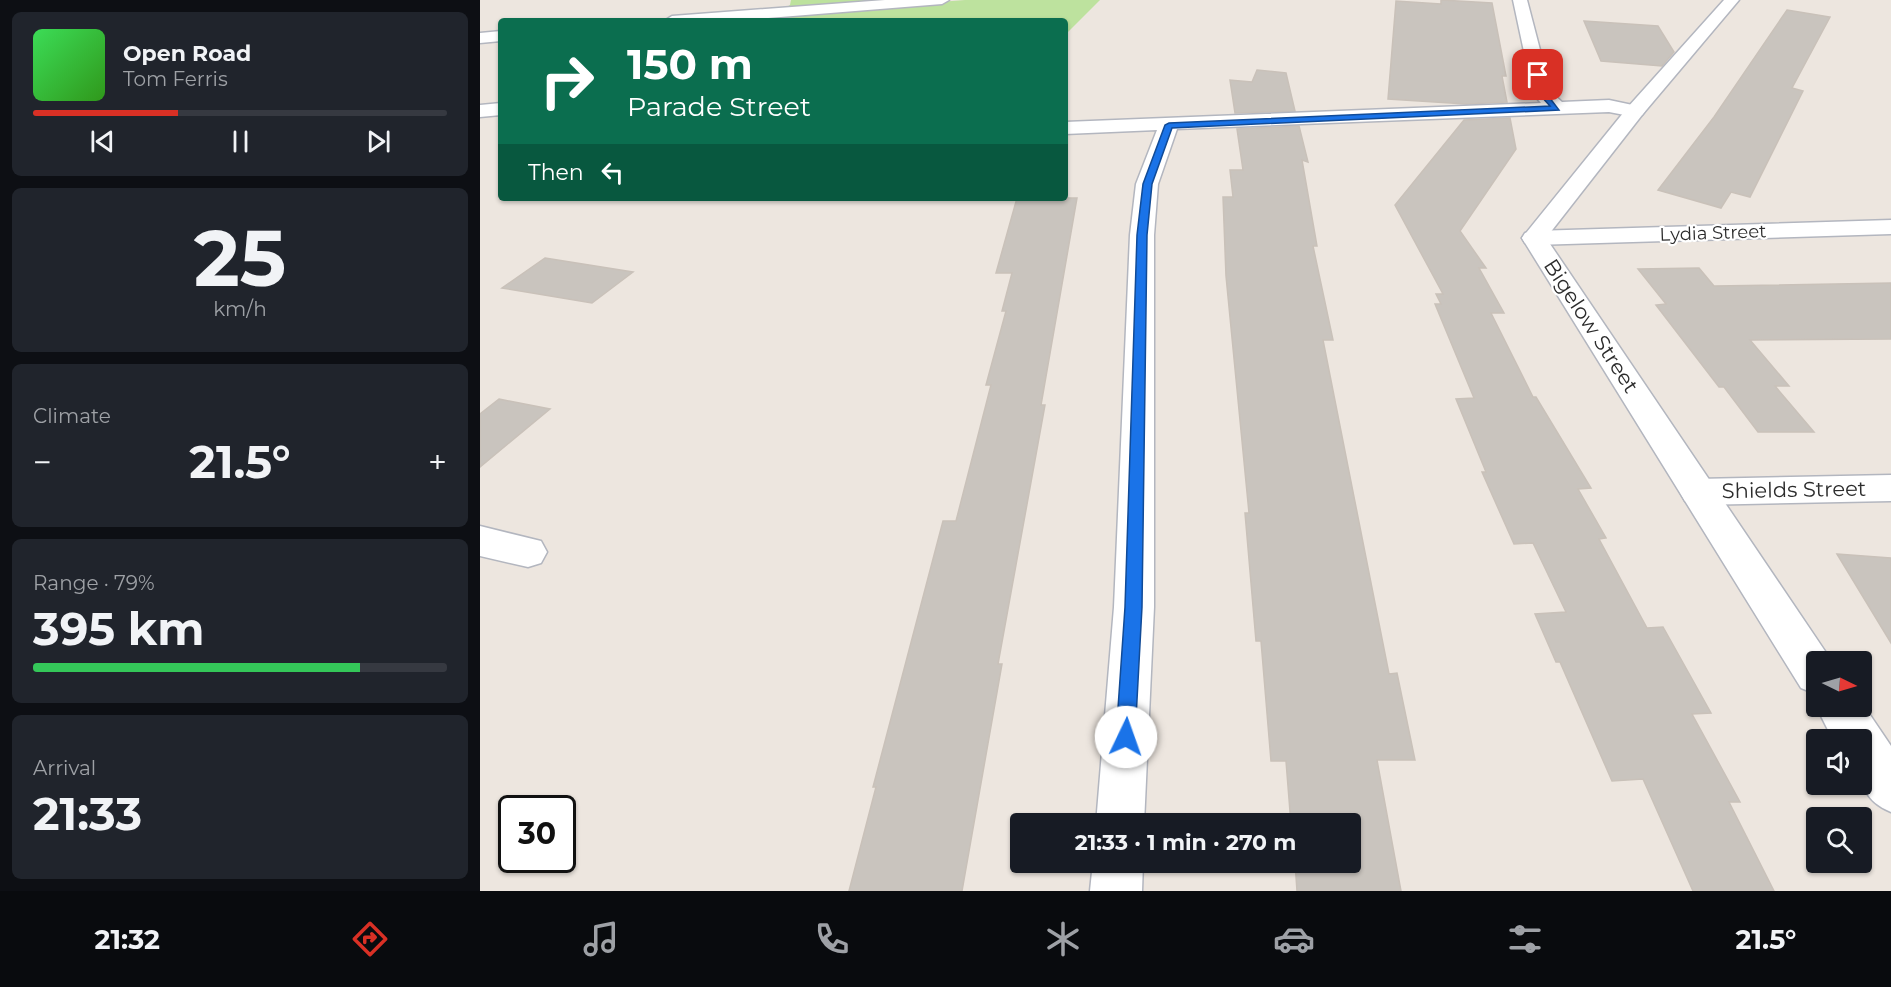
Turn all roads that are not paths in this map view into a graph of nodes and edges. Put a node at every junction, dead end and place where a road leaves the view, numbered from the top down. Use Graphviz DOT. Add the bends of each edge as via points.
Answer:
graph roads {
  1 [pos="942,0"];
  2 [pos="1520,0"];
  3 [pos="1732,0"];
  4 [pos="707,18"];
  5 [pos="498,36"];
  6 [pos="480,38"];
  7 [pos="1557,108"];
  8 [pos="498,109"];
  9 [pos="480,111"];
  10 [pos="1635,111"];
  11 [pos="1169,125"];
  12 [pos="1068,128"];
  13 [pos="1891,227"];
  14 [pos="1534,238"];
  15 [pos="1891,488"];
  16 [pos="1697,492"];
  17 [pos="480,541"];
  18 [pos="528,552"];
  19 [pos="1806,659"];
  20 [pos="1846,717"];
  21 [pos="1877,762"];
  22 [pos="1121,813"];
  23 [pos="1117,873"];
  24 [pos="1116,891"];
  1 -- 4 [label="street"];
  2 -- 7 [label="street" via="1542,94"];
  3 -- 10 [label="street, Bigelow Street"];
  5 -- 6 [label="street"];
  7 -- 10 [label="street" via="1609,106"];
  7 -- 11 [label="street"];
  8 -- 9 [label="street"];
  10 -- 14 [label="street, Bigelow Street"];
  11 -- 12 [label="street"];
  11 -- 22 [label="street" via="1147,184 1142,235 1134,607"];
  13 -- 14 [label="street, Lydia Street"];
  14 -- 16 [label="street, Bigelow Street"];
  15 -- 16 [label="street, Shields Street"];
  16 -- 19 [label="street, Bigelow Street"];
  17 -- 18 [label="street"];
  20 -- 21 [label="street"];
  23 -- 24 [label="street"];
}
